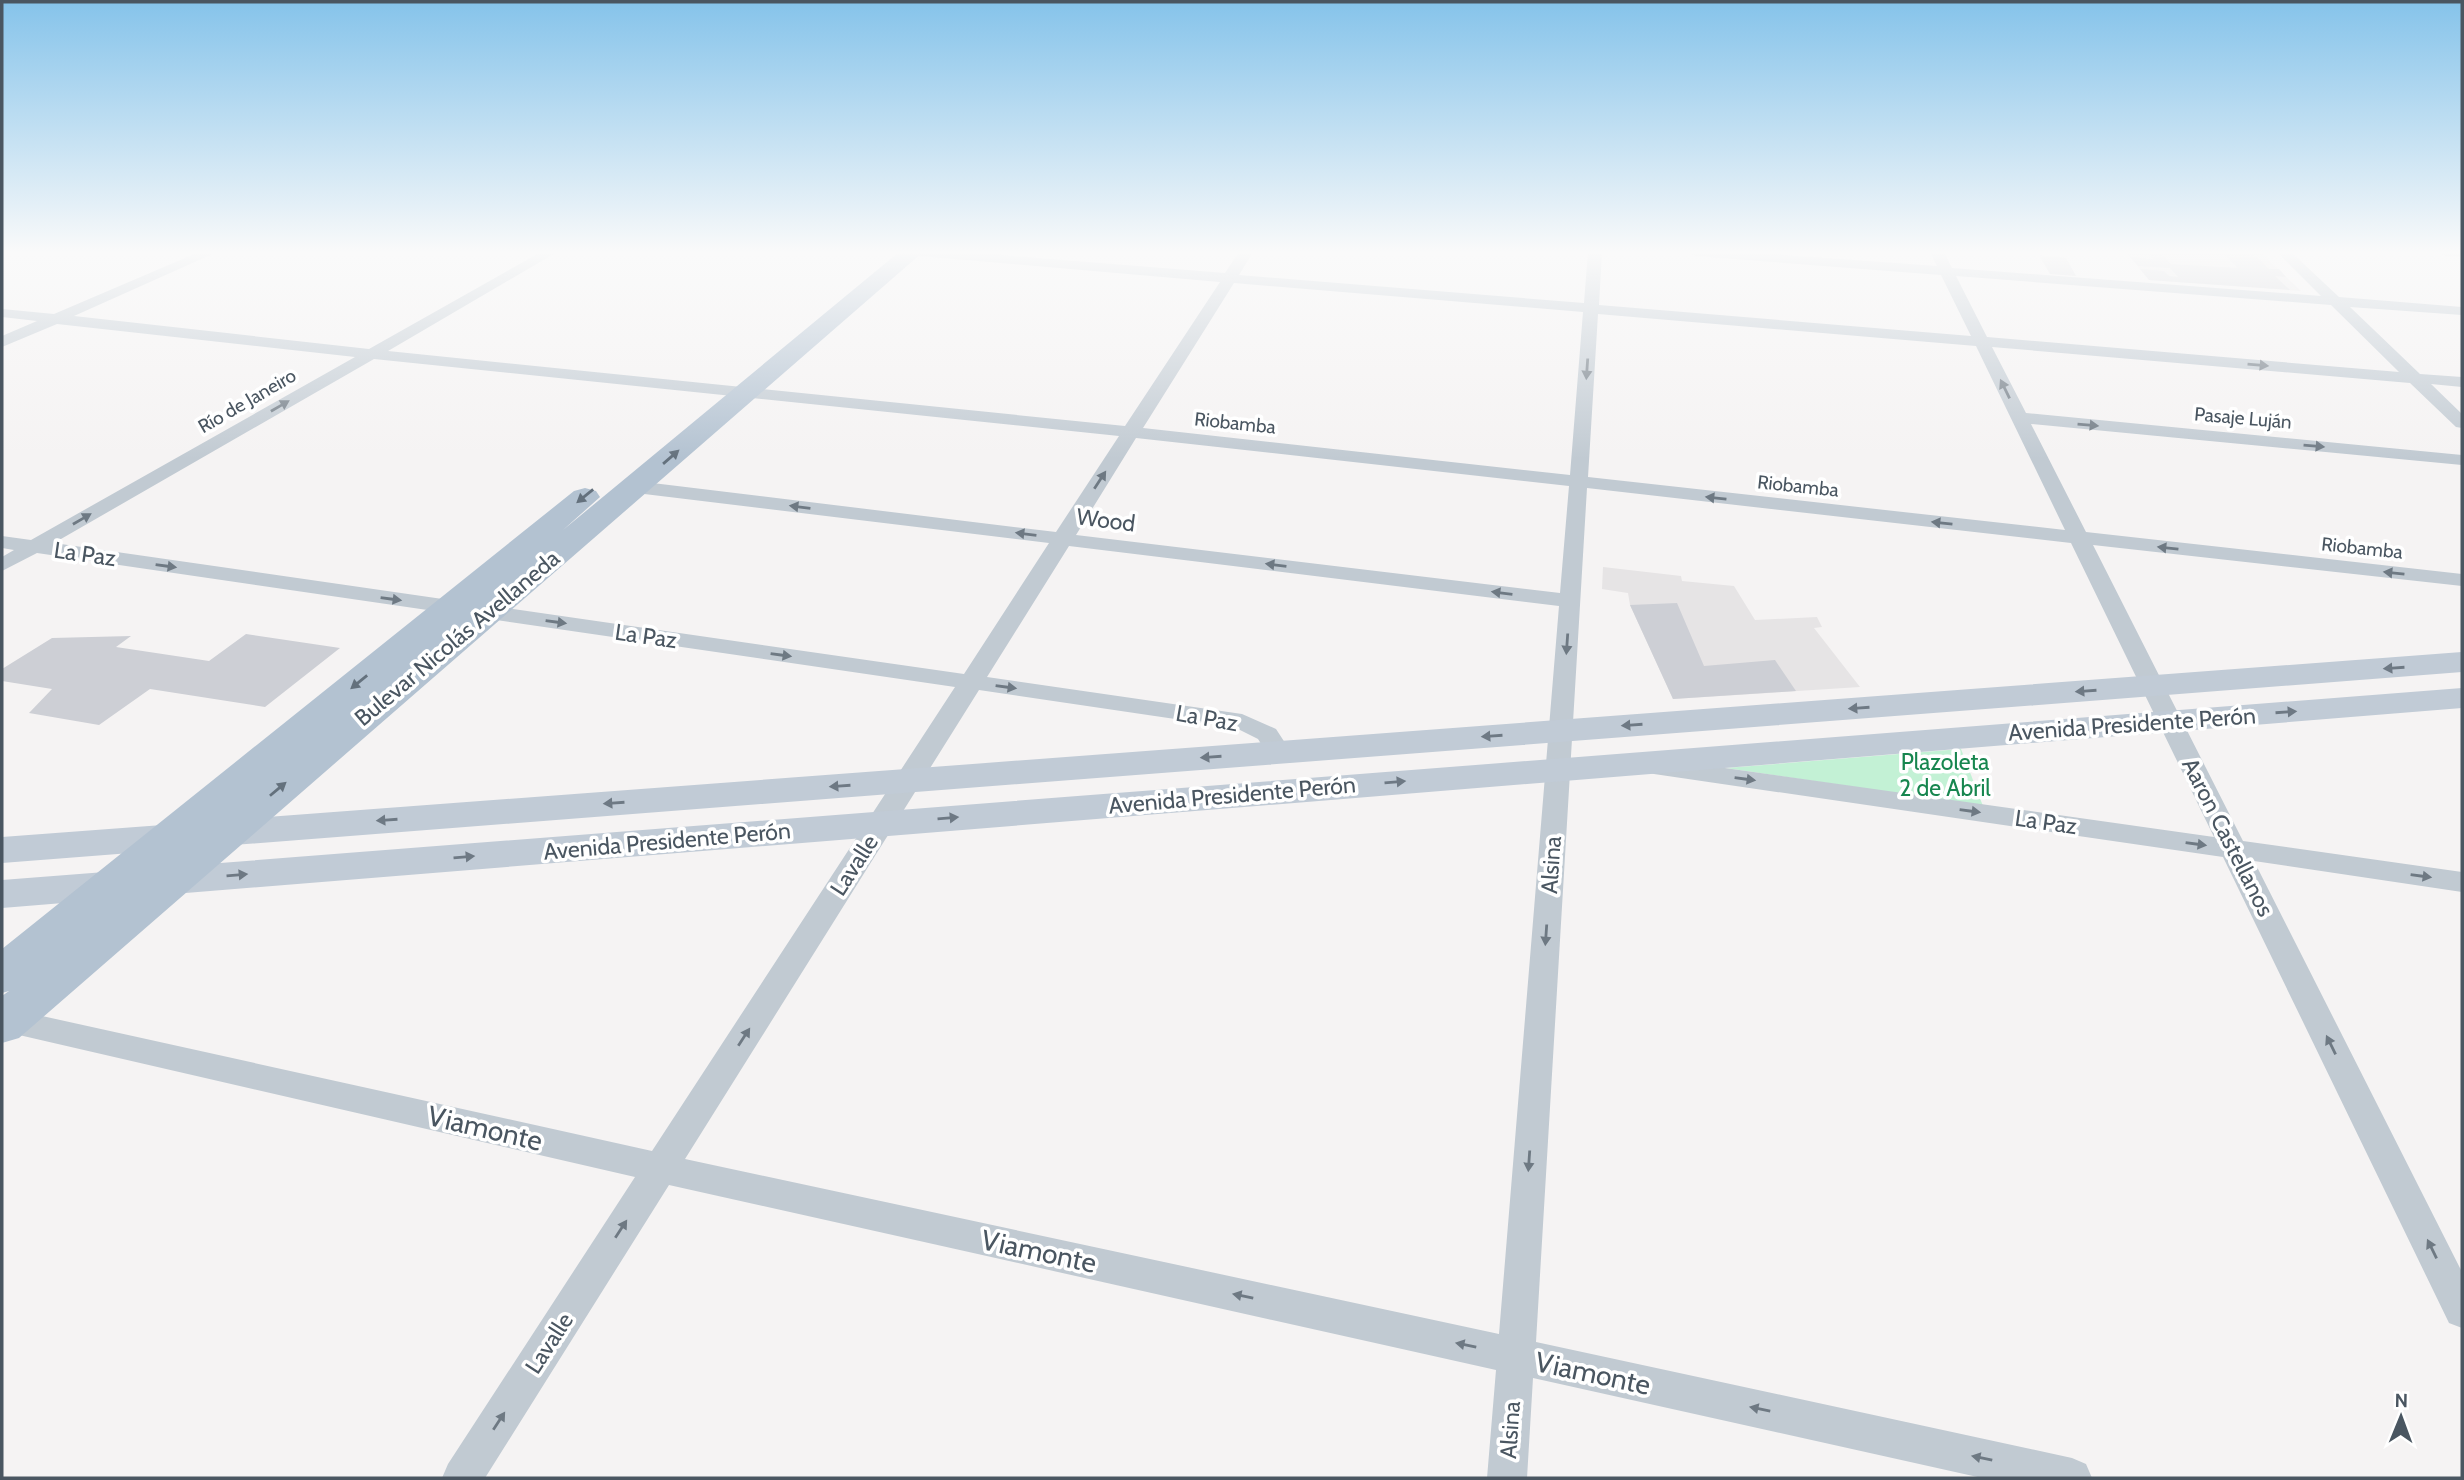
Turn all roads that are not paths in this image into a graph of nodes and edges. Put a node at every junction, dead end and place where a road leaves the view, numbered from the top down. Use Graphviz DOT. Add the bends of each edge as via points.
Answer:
graph roads {
  1 [pos="51,321"];
  2 [pos="75,321"];
  3 [pos="429,321"];
  4 [pos="799,321"];
  5 [pos="831,321"];
  6 [pos="1202,321"];
  7 [pos="1590,321"];
  8 [pos="1738,321"];
  9 [pos="1971,321"];
  10 [pos="2357,321"];
  11 [pos="1981,341"];
  12 [pos="2,342"];
  13 [pos="371,354"];
  14 [pos="2416,378"];
  15 [pos="2462,382"];
  16 [pos="716,389"];
  17 [pos="746,393"];
  18 [pos="2020,418"];
  19 [pos="2462,422"];
  20 [pos="1131,432"];
  21 [pos="2462,460"];
  22 [pos="1578,482"];
  23 [pos="636,487"];
  24 [pos="2079,538"];
  25 [pos="1063,539"];
  26 [pos="2,542"];
  27 [pos="33,547"];
  28 [pos="2,565"];
  29 [pos="2462,580"];
  30 [pos="1570,601"];
  31 [pos="450,607"];
  32 [pos="488,613"];
  33 [pos="2462,662"];
  34 [pos="971,682"];
  35 [pos="2154,686"];
  36 [pos="2462,698"];
  37 [pos="2169,721"];
  38 [pos="1560,731"];
  39 [pos="1279,752"];
  40 [pos="1629,763"];
  41 [pos="1558,769"];
  42 [pos="908,780"];
  43 [pos="880,824"];
  44 [pos="226,832"];
  45 [pos="171,837"];
  46 [pos="2234,849"];
  47 [pos="2,850"];
  48 [pos="169,881"];
  49 [pos="2462,882"];
  50 [pos="111,885"];
  51 [pos="2,894"];
  52 [pos="3,1006"];
  53 [pos="660,1168"];
  54 [pos="2462,1310"];
  55 [pos="1515,1356"];
  56 [pos="462,1478"];
  57 [pos="1507,1478"];
  58 [pos="2072,1478"];
  1 -- 12 [label="street"];
  2 -- 13 [label="street, Riobamba"];
  3 -- 13 [label="street, Río de Janeiro"];
  4 -- 16 [label="main road, Bulevar Nicolás Avellaneda"];
  5 -- 17 [label="main road, Bulevar Nicolás Avellaneda"];
  6 -- 20 [label="street, Lavalle"];
  7 -- 22 [label="street, Alsina, one-way"];
  8 -- 11 [label="street"];
  9 -- 11 [label="street, Aaron Castellanos"];
  10 -- 14 [label="street"];
  11 -- 14 [label="street, one-way"];
  18 -- 11 [label="street, Aaron Castellanos, one-way"];
  13 -- 16 [label="street, Riobamba"];
  27 -- 13 [label="street, Río de Janeiro, one-way"];
  14 -- 15 [label="street"];
  14 -- 19 [label="street"];
  16 -- 17 [label="street, Riobamba"];
  16 -- 31 [label="main road, Bulevar Nicolás Avellaneda, one-way"];
  17 -- 20 [label="street, Riobamba"];
  23 -- 17 [label="main road, Bulevar Nicolás Avellaneda, one-way"];
  18 -- 21 [label="street, Pasaje Luján, one-way"];
  18 -- 24 [label="street, Aaron Castellanos"];
  20 -- 22 [label="street, Riobamba"];
  25 -- 20 [label="street, Lavalle, one-way"];
  24 -- 22 [label="street, Riobamba, one-way"];
  22 -- 30 [label="street, Alsina"];
  25 -- 23 [label="street, Wood, one-way"];
  23 -- 32 [label="main road, Bulevar Nicolás Avellaneda"];
  29 -- 24 [label="street, Riobamba, one-way"];
  24 -- 35 [label="street, Aaron Castellanos"];
  30 -- 25 [label="street, Wood, one-way"];
  25 -- 34 [label="street, Lavalle"];
  26 -- 27 [label="street, La Paz"];
  27 -- 28 [label="street, Río de Janeiro"];
  27 -- 31 [label="street, La Paz, one-way"];
  30 -- 38 [label="street, Alsina, one-way"];
  31 -- 32 [label="street, La Paz"];
  31 -- 45 [label="main road, Bulevar Nicolás Avellaneda, one-way"];
  32 -- 34 [label="street, La Paz, one-way"];
  44 -- 32 [label="main road, Bulevar Nicolás Avellaneda, one-way"];
  33 -- 35 [label="main road, Avenida Presidente Perón, one-way"];
  34 -- 39 [label="street, La Paz, one-way" via="1242,721 1267,734"];
  34 -- 42 [label="street, Lavalle"];
  35 -- 37 [label="street, Aaron Castellanos"];
  35 -- 38 [label="main road, Avenida Presidente Perón, one-way"];
  37 -- 36 [label="main road, Avenida Presidente Perón, one-way"];
  37 -- 40 [label="main road, Avenida Presidente Perón"];
  37 -- 46 [label="street, Aaron Castellanos"];
  38 -- 39 [label="main road, Avenida Presidente Perón, one-way"];
  38 -- 41 [label="street, Alsina"];
  39 -- 42 [label="main road, Avenida Presidente Perón, one-way"];
  40 -- 41 [label="main road, Avenida Presidente Perón"];
  40 -- 46 [label="street, La Paz, one-way"];
  43 -- 41 [label="main road, Avenida Presidente Perón, one-way"];
  41 -- 55 [label="street, Alsina, one-way"];
  42 -- 43 [label="street, Lavalle"];
  42 -- 44 [label="main road, Avenida Presidente Perón, one-way"];
  48 -- 43 [label="main road, Avenida Presidente Perón, one-way"];
  53 -- 43 [label="street, Lavalle, one-way"];
  44 -- 45 [label="main road, Avenida Presidente Perón"];
  44 -- 48 [label="main road, Bulevar Nicolás Avellaneda"];
  45 -- 47 [label="main road, Avenida Presidente Perón"];
  45 -- 50 [label="main road, Bulevar Nicolás Avellaneda"];
  46 -- 49 [label="street, La Paz, one-way"];
  54 -- 46 [label="street, Aaron Castellanos, one-way"];
  48 -- 50 [label="main road, Avenida Presidente Perón"];
  48 -- 52 [label="main road, Bulevar Nicolás Avellaneda"];
  50 -- 51 [label="main road, Avenida Presidente Perón"];
  50 -- 52 [label="main road, Bulevar Nicolás Avellaneda"];
  52 -- 53 [label="street, Viamonte"];
  55 -- 53 [label="street, Viamonte, one-way"];
  56 -- 53 [label="street, Lavalle, one-way"];
  55 -- 57 [label="street, Alsina"];
  58 -- 55 [label="street, Viamonte, one-way"];
}
